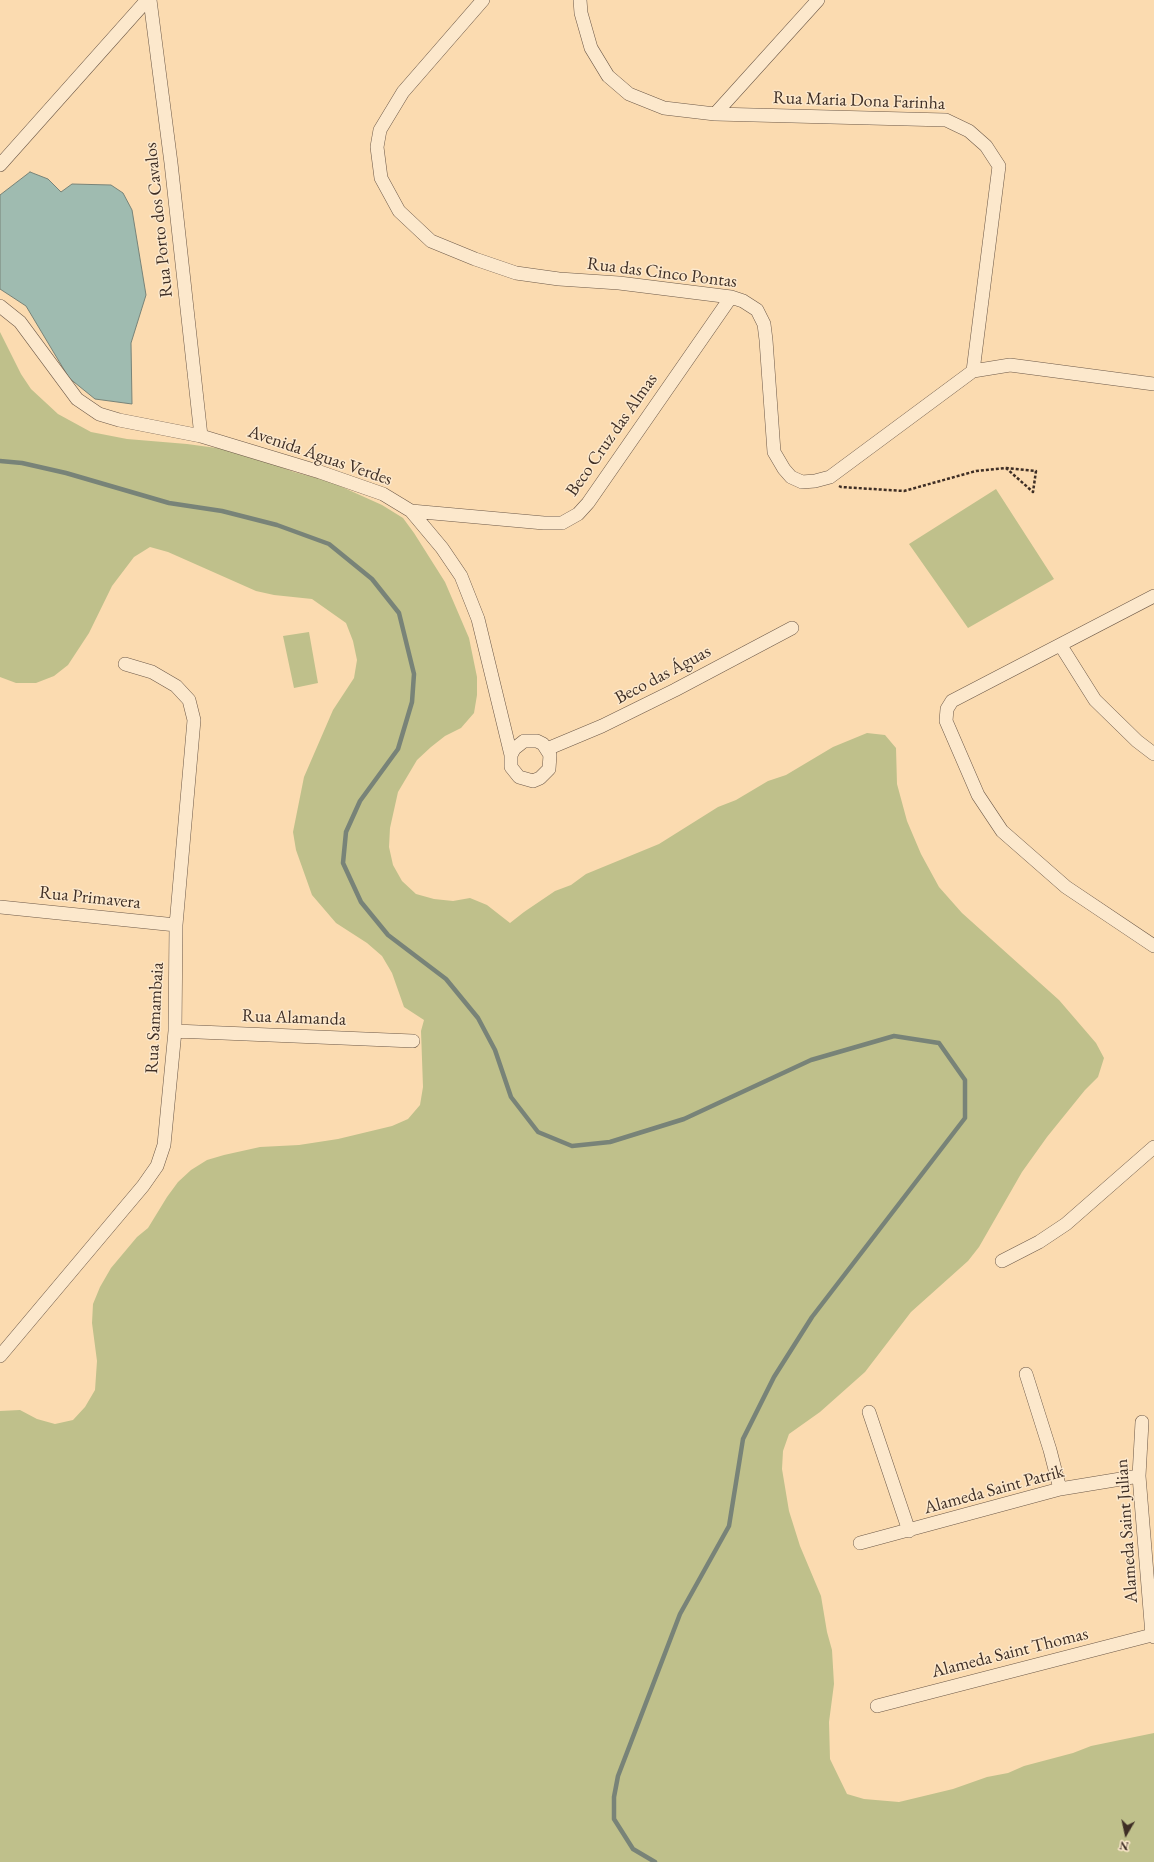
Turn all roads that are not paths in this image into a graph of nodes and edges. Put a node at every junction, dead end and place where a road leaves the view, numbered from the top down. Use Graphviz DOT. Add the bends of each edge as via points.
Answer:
graph roads {
  1 [pos="147,0"];
  2 [pos="150,0"];
  3 [pos="483,0"];
  4 [pos="580,0"];
  5 [pos="818,0"];
  6 [pos="715,114"];
  7 [pos="0,165"];
  8 [pos="730,296"];
  9 [pos="0,306"];
  10 [pos="973,371"];
  11 [pos="1154,384"];
  12 [pos="201,436"];
  13 [pos="411,511"];
  14 [pos="1154,596"];
  15 [pos="792,628"];
  16 [pos="1061,646"];
  17 [pos="125,664"];
  18 [pos="547,748"];
  19 [pos="511,754"];
  20 [pos="1154,754"];
  21 [pos="0,907"];
  22 [pos="176,925"];
  23 [pos="1154,946"];
  24 [pos="174,1031"];
  25 [pos="413,1041"];
  26 [pos="1154,1147"];
  27 [pos="1002,1261"];
  28 [pos="0,1356"];
  29 [pos="1026,1374"];
  30 [pos="869,1412"];
  31 [pos="1142,1422"];
  32 [pos="1139,1476"];
  33 [pos="1060,1489"];
  34 [pos="910,1531"];
  35 [pos="860,1544"];
  36 [pos="1153,1636"];
  37 [pos="877,1706"];
  1 -- 7 [label="street"];
  2 -- 12 [label="street, Rua Porto dos Cavalos" via="171,162"];
  3 -- 8 [label="street, Rua das Cinco Pontas" via="403,92 380,130 377,147 381,178 399,211 431,241 516,273"];
  4 -- 6 [label="street, Rua Maria Dona Farinha" via="591,48 608,76 629,94 664,108"];
  5 -- 6 [label="street"];
  6 -- 10 [label="street, Rua Maria Dona Farinha" via="946,120 969,131 986,146 999,166"];
  8 -- 10 [label="street, Rua das Cinco Pontas" via="757,310 764,324 774,452 791,477 802,482 830,478"];
  8 -- 13 [label="street, Beco Cruz das Almas" via="578,514 562,522 544,523"];
  9 -- 12 [label="street, Avenida Águas Verdes" via="20,322 77,399 99,414"];
  10 -- 11 [label="street, Rua das Cinco Pontas" via="1010,365"];
  12 -- 13 [label="street, Avenida Águas Verdes" via="383,494"];
  13 -- 19 [label="street, Avenida Águas Verdes" via="442,548 461,576 478,619"];
  14 -- 16 [label="street"];
  15 -- 18 [label="street, Beco das Águas" via="616,720"];
  16 -- 20 [label="street" via="1095,700"];
  16 -- 23 [label="street" via="952,701 947,709 946,721 978,795 1002,831 1066,887"];
  17 -- 22 [label="street, Rua Samambaia" via="152,672 176,686 189,700 194,720"];
  18 -- 19 [label="street" via="537,741 524,741"];
  18 -- 19 [label="street, Avenida Águas Verdes" via="551,762 549,769 533,781 519,778 511,767"];
  21 -- 22 [label="street, Rua Primavera"];
  22 -- 24 [label="street, Rua Samambaia"];
  24 -- 25 [label="street, Rua Alamanda"];
  24 -- 28 [label="street, Rua Samambaia" via="164,1145 157,1166"];
  26 -- 27 [label="street" via="1066,1224 1039,1242"];
  29 -- 33 [label="street"];
  30 -- 34 [label="street"];
  31 -- 32 [label="street, Alameda Saint Julian"];
  32 -- 33 [label="street, Alameda Saint Patrik"];
  32 -- 36 [label="street, Alameda Saint Julian"];
  33 -- 34 [label="street, Alameda Saint Patrik"];
  34 -- 35 [label="street, Alameda Saint Patrik"];
  36 -- 37 [label="street, Alameda Saint Thomas"];
}
